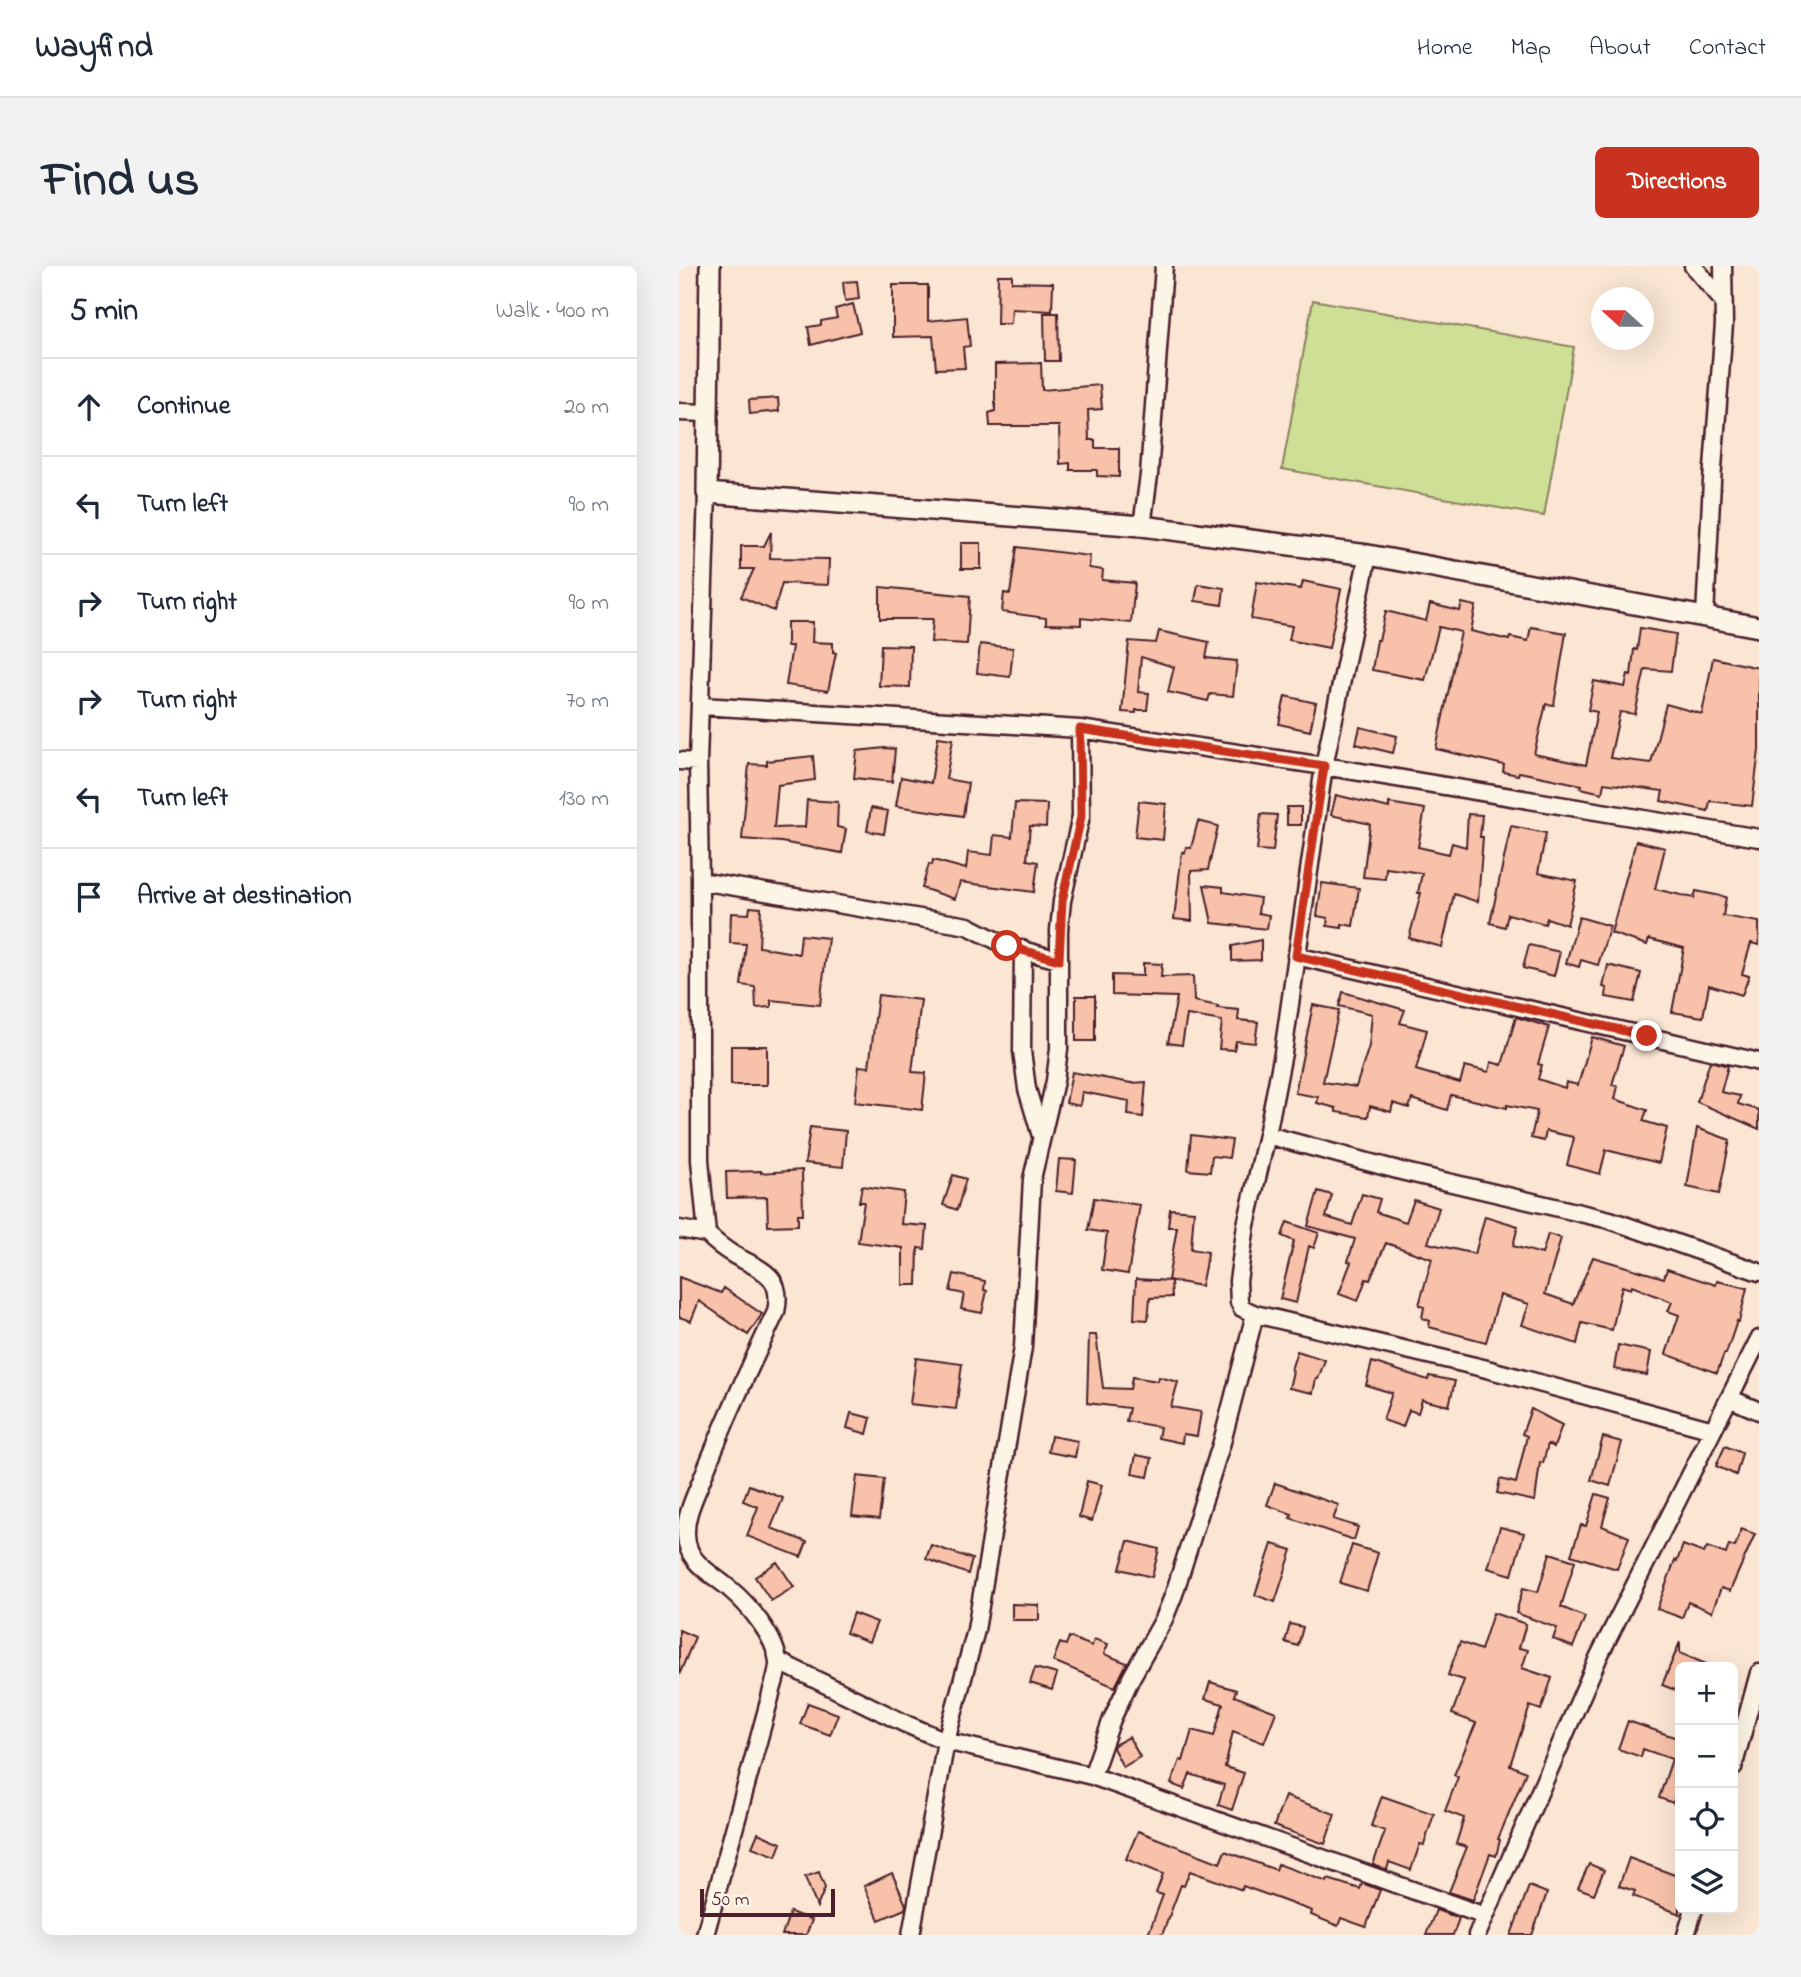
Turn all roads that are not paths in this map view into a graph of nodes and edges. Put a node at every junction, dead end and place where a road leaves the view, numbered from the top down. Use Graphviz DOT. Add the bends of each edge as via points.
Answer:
graph roads {
  1 [pos="710,266"];
  2 [pos="1150,266"];
  3 [pos="1164,266"];
  4 [pos="1693,266"];
  5 [pos="1723,266"];
  6 [pos="1723,301"];
  7 [pos="679,412"];
  8 [pos="706,413"];
  9 [pos="707,493"];
  10 [pos="1142,526"];
  11 [pos="1368,555"];
  12 [pos="1705,616"];
  13 [pos="1759,627"];
  14 [pos="701,706"];
  15 [pos="1080,729"];
  16 [pos="679,761"];
  17 [pos="698,762"];
  18 [pos="1324,766"];
  19 [pos="1759,838"];
  20 [pos="701,881"];
  21 [pos="1023,949"];
  22 [pos="1296,956"];
  23 [pos="1059,960"];
  24 [pos="1759,1062"];
  25 [pos="1268,1135"];
  26 [pos="1042,1139"];
  27 [pos="679,1229"];
  28 [pos="707,1234"];
  29 [pos="1759,1272"];
  30 [pos="1255,1314"];
  31 [pos="1759,1339"];
  32 [pos="1729,1398"];
  33 [pos="1759,1411"];
  34 [pos="1713,1430"];
  35 [pos="679,1558"];
  36 [pos="697,1564"];
  37 [pos="778,1661"];
  38 [pos="1759,1673"];
  39 [pos="946,1741"];
  40 [pos="1738,1750"];
  41 [pos="1092,1776"];
  42 [pos="1692,1914"];
  43 [pos="1485,1916"];
  44 [pos="705,1935"];
  45 [pos="911,1935"];
  46 [pos="1477,1935"];
  47 [pos="1686,1935"];
  1 -- 8 [label="street"];
  2 -- 3 [label="street"];
  3 -- 10 [label="street"];
  4 -- 6 [label="street"];
  5 -- 6 [label="street"];
  6 -- 12 [label="street"];
  7 -- 8 [label="street"];
  8 -- 9 [label="street"];
  9 -- 10 [label="street"];
  9 -- 14 [label="street"];
  10 -- 11 [label="street"];
  11 -- 12 [label="street"];
  11 -- 18 [label="street"];
  12 -- 13 [label="street"];
  14 -- 15 [label="street"];
  14 -- 17 [label="street"];
  15 -- 18 [label="street"];
  15 -- 23 [label="street" via="1081,817 1062,901"];
  16 -- 17 [label="street"];
  17 -- 20 [label="street"];
  18 -- 19 [label="street"];
  18 -- 22 [label="street"];
  20 -- 21 [label="street" via="968,926"];
  20 -- 28 [label="street" via="700,1160"];
  21 -- 23 [label="street"];
  21 -- 26 [label="street" via="1023,1051 1027,1089"];
  22 -- 24 [label="street"];
  22 -- 25 [label="street"];
  23 -- 26 [label="street" via="1059,1049"];
  25 -- 29 [label="street" via="1610,1220"];
  25 -- 30 [label="street" via="1238,1281 1239,1302"];
  26 -- 39 [label="street" via="1032,1179 1023,1347 977,1620"];
  27 -- 28 [label="street"];
  28 -- 36 [label="street" via="769,1276 778,1303 716,1439 690,1509 685,1534"];
  30 -- 34 [label="street" via="1483,1368"];
  30 -- 41 [label="street" via="1222,1442 1174,1594 1112,1720"];
  31 -- 32 [label="street"];
  32 -- 33 [label="street"];
  32 -- 34 [label="street"];
  34 -- 43 [label="street" via="1599,1656"];
  35 -- 36 [label="street"];
  36 -- 37 [label="street" via="758,1619"];
  37 -- 39 [label="street"];
  37 -- 44 [label="street"];
  38 -- 40 [label="street"];
  39 -- 41 [label="street"];
  39 -- 45 [label="street"];
  41 -- 43 [label="street"];
  42 -- 47 [label="street"];
  43 -- 46 [label="street"];
}
